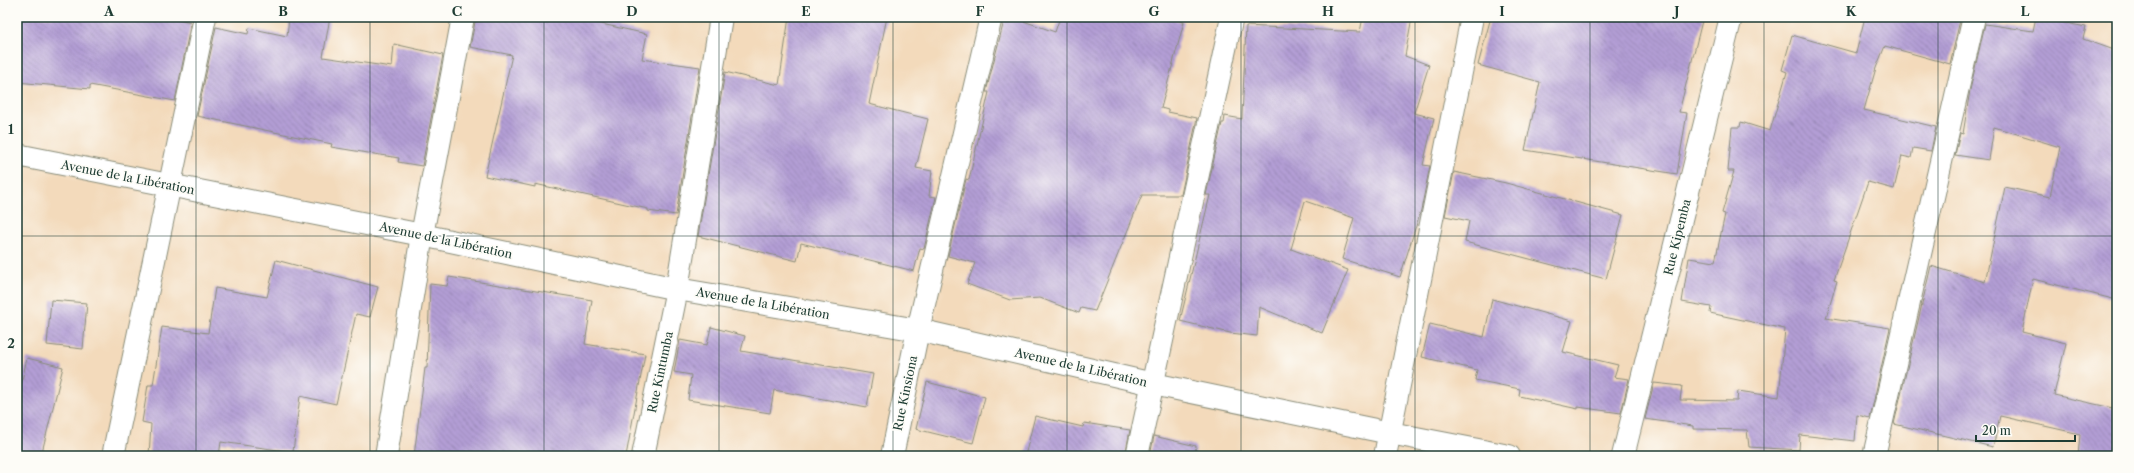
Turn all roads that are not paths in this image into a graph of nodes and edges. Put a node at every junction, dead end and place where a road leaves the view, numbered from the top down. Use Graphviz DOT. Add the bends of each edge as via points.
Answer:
graph roads {
  1 [pos="205,17"];
  2 [pos="464,17"];
  3 [pos="721,17"];
  4 [pos="991,17"];
  5 [pos="1232,17"];
  6 [pos="1472,17"];
  7 [pos="1731,17"];
  8 [pos="1974,17"];
  9 [pos="17,155"];
  10 [pos="169,184"];
  11 [pos="422,235"];
  12 [pos="677,289"];
  13 [pos="918,330"];
  14 [pos="1153,384"];
  15 [pos="1390,433"];
  16 [pos="113,456"];
  17 [pos="386,456"];
  18 [pos="643,456"];
  19 [pos="892,456"];
  20 [pos="1137,456"];
  21 [pos="1385,456"];
  22 [pos="1509,456"];
  23 [pos="1623,456"];
  24 [pos="1874,456"];
  1 -- 10 [label="main road"];
  2 -- 11 [label="main road"];
  3 -- 12 [label="main road, Rue Kintumba"];
  4 -- 13 [label="main road, Rue Kinsiona"];
  5 -- 14 [label="main road"];
  6 -- 15 [label="main road"];
  7 -- 23 [label="main road, Rue Kipemba"];
  8 -- 24 [label="main road"];
  9 -- 10 [label="main road, Avenue de la Libération"];
  10 -- 11 [label="main road, Avenue de la Libération"];
  10 -- 16 [label="main road"];
  11 -- 12 [label="main road, Avenue de la Libération"];
  11 -- 17 [label="main road"];
  12 -- 13 [label="main road, Avenue de la Libération"];
  12 -- 18 [label="main road, Rue Kintumba"];
  13 -- 14 [label="main road, Avenue de la Libération"];
  13 -- 19 [label="main road, Rue Kinsiona"];
  14 -- 15 [label="main road, Avenue de la Libération"];
  14 -- 20 [label="main road"];
  15 -- 21 [label="main road"];
  15 -- 22 [label="main road, Avenue de la Libération"];
}
